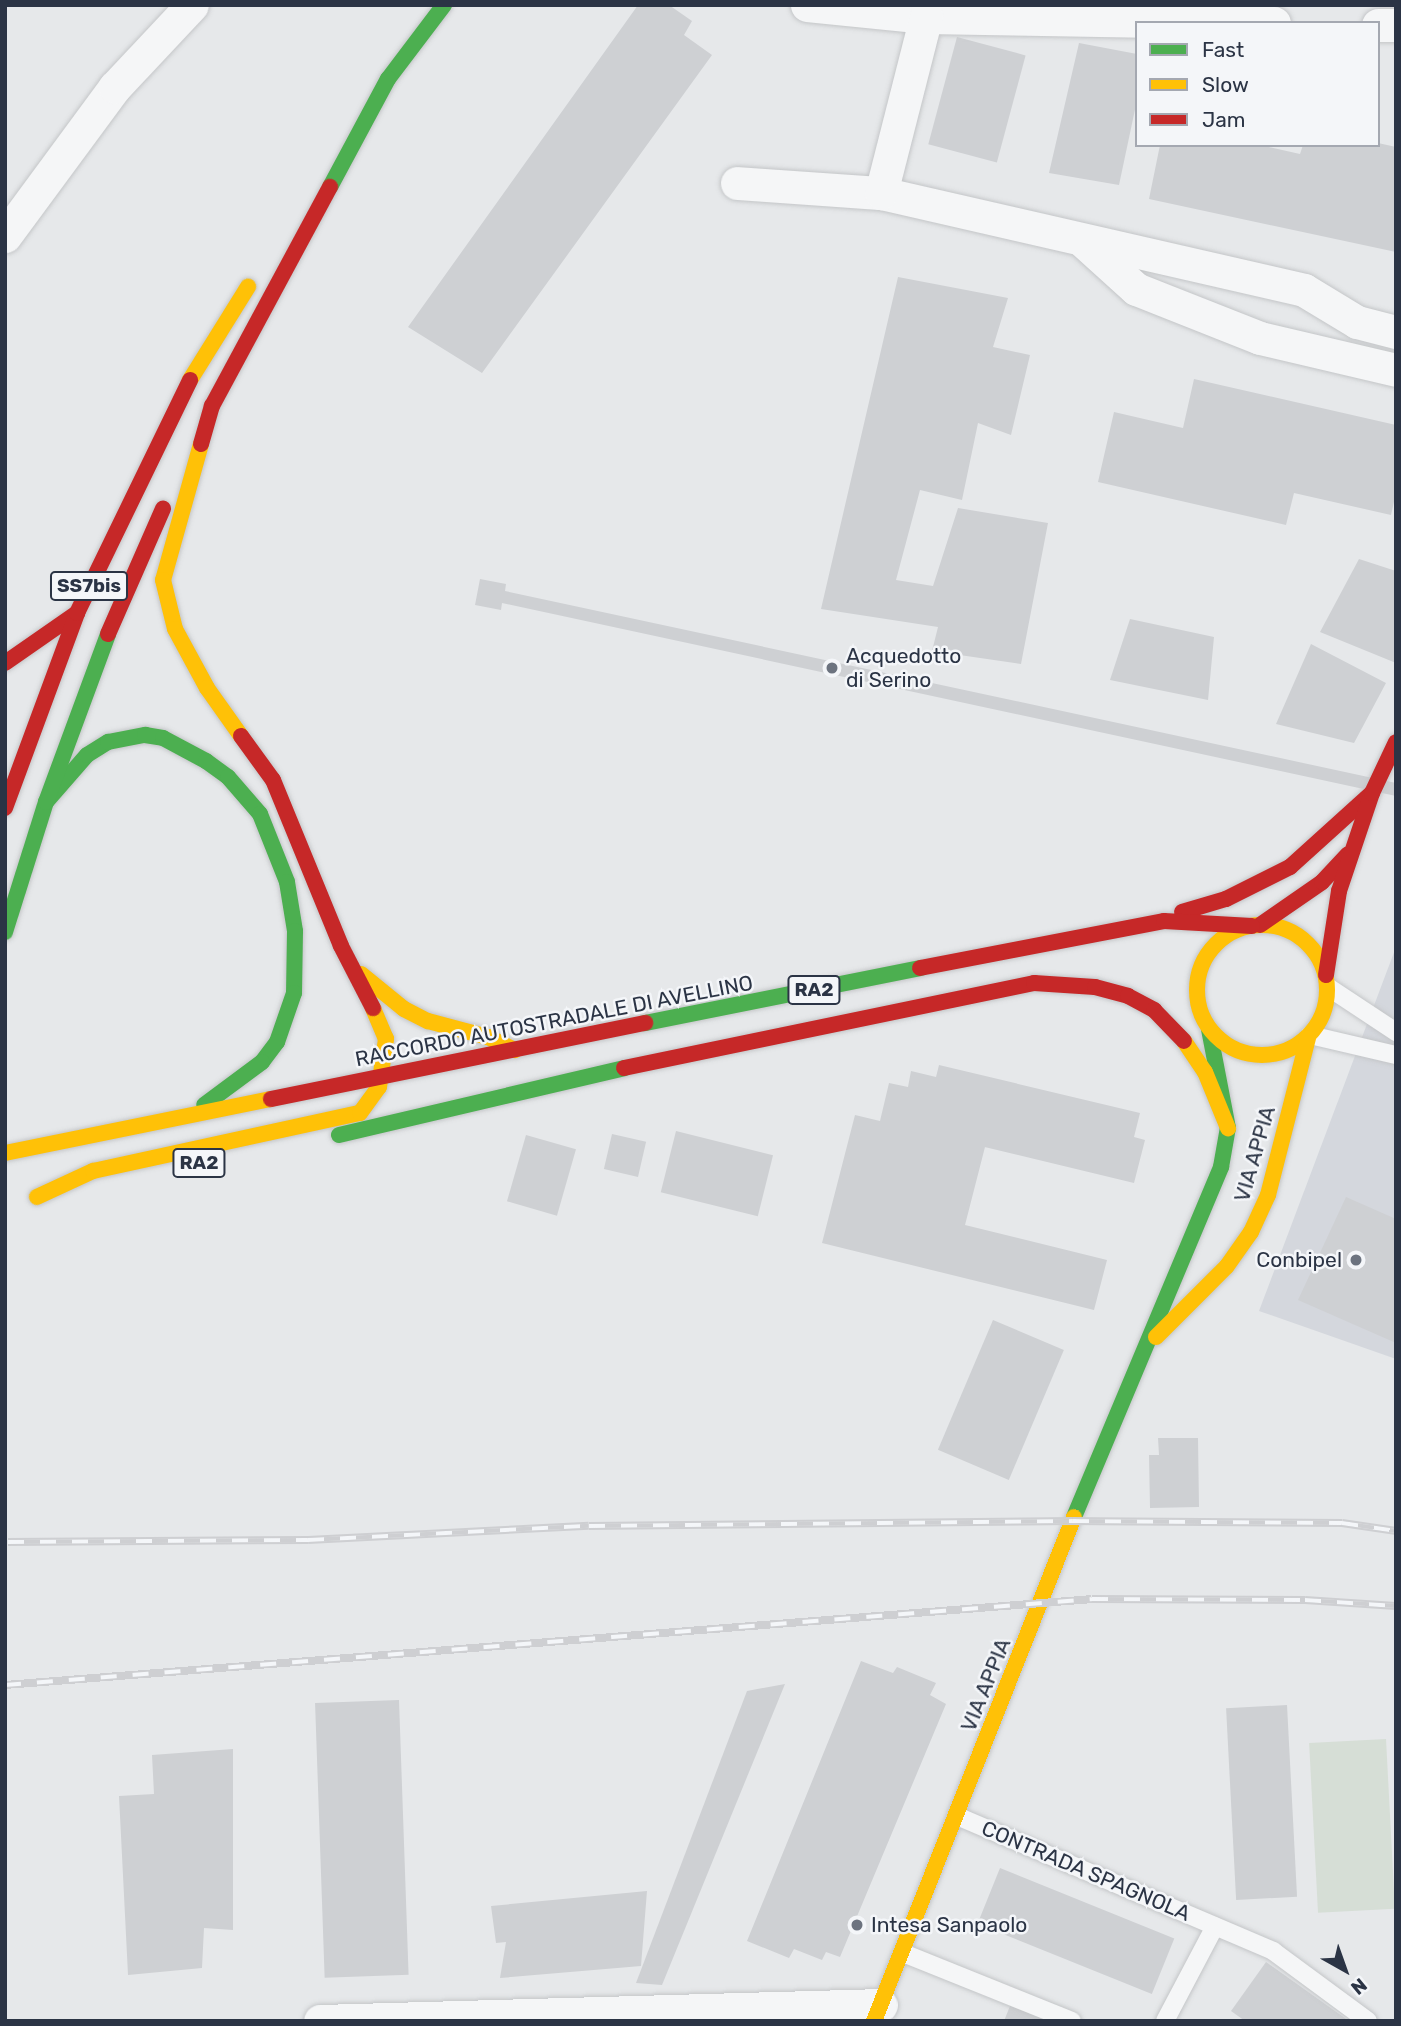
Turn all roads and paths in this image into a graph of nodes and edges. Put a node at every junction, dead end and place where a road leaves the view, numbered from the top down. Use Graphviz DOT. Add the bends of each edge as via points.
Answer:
graph roads {
  1 [pos="192,5"];
  2 [pos="444,5"];
  3 [pos="807,5"];
  4 [pos="852,6"];
  5 [pos="926,17"];
  6 [pos="1158,21"];
  7 [pos="388,79"];
  8 [pos="737,183"];
  9 [pos="881,193"];
  10 [pos="298,208"];
  11 [pos="5,236"];
  12 [pos="1080,238"];
  13 [pos="255,275"];
  14 [pos="1353,319"];
  15 [pos="1396,332"];
  16 [pos="1348,360"];
  17 [pos="1396,370"];
  18 [pos="212,407"];
  19 [pos="77,613"];
  20 [pos="5,663"];
  21 [pos="15,729"];
  22 [pos="1396,742"];
  23 [pos="24,755"];
  24 [pos="1372,793"];
  25 [pos="46,802"];
  26 [pos="5,808"];
  27 [pos="1352,850"];
  28 [pos="1164,921"];
  29 [pos="1256,925"];
  30 [pos="5,932"];
  31 [pos="1088,969"];
  32 [pos="358,972"];
  33 [pos="1135,980"];
  34 [pos="1327,981"];
  35 [pos="1034,983"];
  36 [pos="1167,998"];
  37 [pos="1184,1008"];
  38 [pos="1206,1024"];
  39 [pos="1396,1032"];
  40 [pos="1309,1036"];
  41 [pos="517,1051"];
  42 [pos="1396,1055"];
  43 [pos="382,1076"];
  44 [pos="180,1119"];
  45 [pos="1228,1128"];
  46 [pos="5,1153"];
  47 [pos="37,1197"];
  48 [pos="16,1201"];
  49 [pos="1135,1364"];
  50 [pos="957,1816"];
  51 [pos="1215,1926"];
  52 [pos="902,1953"];
  53 [pos="878,2013"];
  54 [pos="320,2021"];
  55 [pos="1072,2021"];
  56 [pos="1165,2021"];
  57 [pos="1368,2021"];
  1 -- 11 [label="street" via="116,87"];
  2 -- 7 [label="main road, SS7bis"];
  3 -- 4 [label="street"];
  4 -- 5 [label="street"];
  5 -- 6 [label="street"];
  5 -- 9 [label="street"];
  7 -- 10 [label="main road, SS7bis"];
  7 -- 18 [label="main road, SS7bis"];
  8 -- 9 [label="street"];
  9 -- 12 [label="street"];
  12 -- 14 [label="street" via="1176,264 1304,290"];
  12 -- 16 [label="street" via="1136,289 1260,338"];
  13 -- 19 [label="main road, SS7bis" via="184,390"];
  14 -- 15 [label="street"];
  14 -- 16 [label="street"];
  16 -- 17 [label="street"];
  18 -- 25 [label="main road, SS7bis" via="111,627"];
  18 -- 32 [label="main road" via="163,580 168,614 207,688 273,780 304,846 341,946"];
  19 -- 20 [label="main road"];
  19 -- 23 [label="main road, SS7bis"];
  21 -- 23 [label="main road"];
  22 -- 24 [label="main road, VIA APPIA"];
  23 -- 26 [label="main road, SS7bis"];
  24 -- 27 [label="main road, VIA APPIA"];
  24 -- 28 [label="main road" via="1290,867 1226,899"];
  25 -- 30 [label="main road, SS7bis"];
  25 -- 44 [label="main road" via="87,755 108,741 128,736 163,738 228,777 260,814 281,858 297,962 287,1017 277,1042 246,1079"];
  27 -- 29 [label="main road, VIA APPIA" via="1322,882"];
  27 -- 34 [label="main road, VIA APPIA" via="1331,929"];
  28 -- 29 [label="main road"];
  28 -- 41 [label="main road, RACCORDO AUTOSTRADALE DI AVELLINO / RA2"];
  29 -- 34 [label="main road" via="1275,926 1308,943"];
  29 -- 38 [label="main road, VIA APPIA" via="1232,932 1203,962 1197,999"];
  31 -- 35 [label="main road" via="1052,973"];
  32 -- 41 [label="main road" via="404,1009 428,1021 488,1037"];
  32 -- 43 [label="main road" via="386,1040"];
  33 -- 36 [label="main road"];
  34 -- 39 [label="lane"];
  34 -- 40 [label="main road, VIA APPIA" via="1321,1020"];
  35 -- 45 [label="main road" via="1096,987 1154,1010 1174,1027 1205,1072"];
  35 -- 47 [label="main road, RA2"];
  37 -- 38 [label="main road"];
  38 -- 40 [label="main road" via="1225,1045 1245,1054 1267,1056 1289,1050"];
  38 -- 45 [label="main road, VIA APPIA"];
  40 -- 42 [label="lane"];
  40 -- 49 [label="main road, VIA APPIA" via="1268,1195 1251,1232 1227,1266"];
  41 -- 43 [label="main road, RACCORDO AUTOSTRADALE DI AVELLINO / RA2"];
  43 -- 44 [label="main road, RACCORDO AUTOSTRADALE DI AVELLINO / RA2"];
  43 -- 47 [label="main road" via="375,1097 360,1113 93,1171"];
  44 -- 46 [label="main road, RACCORDO AUTOSTRADALE DI AVELLINO / RA2"];
  45 -- 49 [label="main road, VIA APPIA" via="1221,1167"];
  47 -- 48 [label="main road, RA2"];
  49 -- 50 [label="main road, VIA APPIA"];
  50 -- 51 [label="lane, CONTRADA SPAGNOLA"];
  50 -- 52 [label="main road, VIA APPIA"];
  51 -- 56 [label="lane, CONTRADA SPAGNOLA"];
  51 -- 57 [label="lane, CONTRADA SPAGNOLA" via="1273,1951"];
  52 -- 53 [label="main road, VIA APPIA"];
  52 -- 55 [label="lane"];
  53 -- 54 [label="street"];
}
